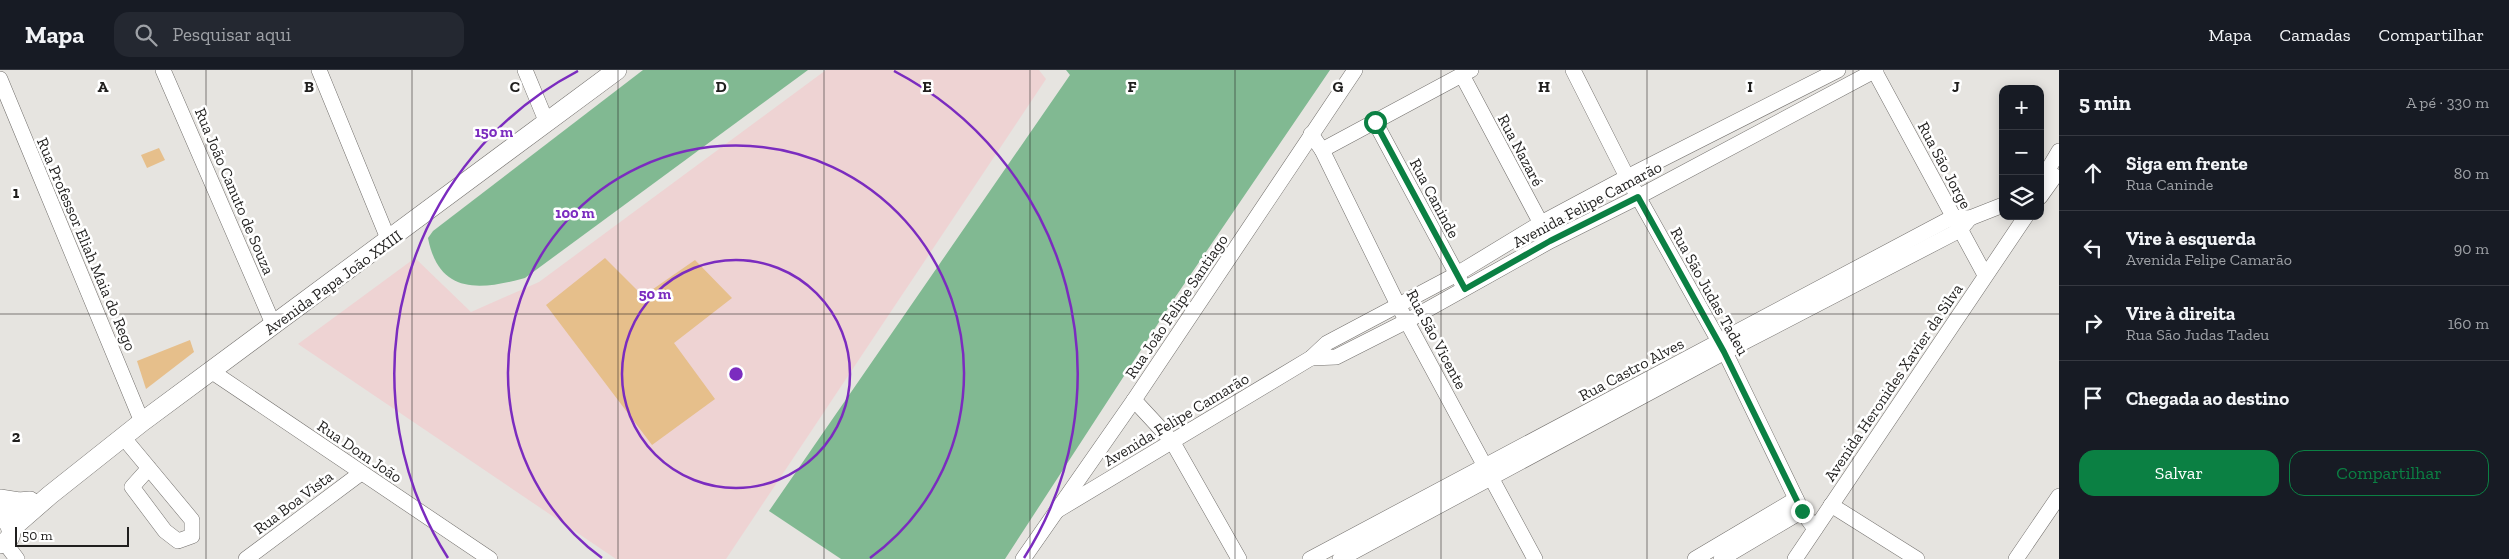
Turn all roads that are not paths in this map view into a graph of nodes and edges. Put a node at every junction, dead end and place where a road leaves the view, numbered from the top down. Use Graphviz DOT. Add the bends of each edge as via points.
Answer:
graph roads {
  1 [pos="163,70"];
  2 [pos="319,70"];
  3 [pos="525,70"];
  4 [pos="617,70"];
  5 [pos="1355,70"];
  6 [pos="1573,70"];
  7 [pos="1838,70"];
  8 [pos="1875,70"];
  9 [pos="1466,73"];
  10 [pos="0,79"];
  11 [pos="1375,122"];
  12 [pos="546,123"];
  13 [pos="1312,134"];
  14 [pos="1322,150"];
  15 [pos="2059,151"];
  16 [pos="2059,170"];
  17 [pos="1628,177"];
  18 [pos="2044,185"];
  19 [pos="2044,188"];
  20 [pos="1638,197"];
  21 [pos="1999,208"];
  22 [pos="2022,220"];
  23 [pos="1961,222"];
  24 [pos="1541,223"];
  25 [pos="389,241"];
  26 [pos="1550,241"];
  27 [pos="1457,274"];
  28 [pos="1985,276"];
  29 [pos="1465,289"];
  30 [pos="1398,305"];
  31 [pos="1407,321"];
  32 [pos="274,326"];
  33 [pos="1721,347"];
  34 [pos="1311,358"];
  35 [pos="211,371"];
  36 [pos="1134,400"];
  37 [pos="142,422"];
  38 [pos="123,437"];
  39 [pos="1172,441"];
  40 [pos="149,468"];
  41 [pos="361,473"];
  42 [pos="1488,473"];
  43 [pos="2059,496"];
  44 [pos="46,497"];
  45 [pos="1799,505"];
  46 [pos="1831,505"];
  47 [pos="1058,510"];
  48 [pos="3,525"];
  49 [pos="1815,529"];
  50 [pos="17,559"];
  51 [pos="246,559"];
  52 [pos="490,559"];
  53 [pos="1023,559"];
  54 [pos="1239,559"];
  55 [pos="1310,559"];
  56 [pos="1340,559"];
  57 [pos="1535,559"];
  58 [pos="1695,559"];
  59 [pos="1721,559"];
  60 [pos="1795,559"];
  61 [pos="1917,559"];
  62 [pos="2016,559"];
  1 -- 32 [label="street, Rua João Canuto de Souza"];
  2 -- 25 [label="street"];
  3 -- 12 [label="street"];
  4 -- 12 [label="main road, Avenida Papa João XXIII"];
  5 -- 13 [label="street, Rua João Felipe Santiago"];
  6 -- 17 [label="street, Rua São Judas Tadeu"];
  7 -- 17 [label="street, Avenida Felipe Camarão"];
  8 -- 20 [label="street, Avenida Felipe Camarão"];
  8 -- 23 [label="street, Rua São Jorge"];
  9 -- 11 [label="street"];
  9 -- 24 [label="street, Rua Nazaré"];
  10 -- 37 [label="street, Rua Professor Eliah Maia do Rego"];
  11 -- 14 [label="street"];
  11 -- 27 [label="street, Rua Caninde"];
  12 -- 25 [label="main road, Avenida Papa João XXIII"];
  13 -- 14 [label="street, Rua São Vicente"];
  13 -- 36 [label="street, Rua João Felipe Santiago"];
  14 -- 30 [label="street, Rua São Vicente"];
  15 -- 18 [label="street"];
  16 -- 19 [label="street"];
  17 -- 20 [label="street, Rua São Judas Tadeu"];
  17 -- 24 [label="street, Avenida Felipe Camarão"];
  20 -- 26 [label="street, Avenida Felipe Camarão"];
  20 -- 33 [label="street, Rua São Judas Tadeu"];
  21 -- 23 [label="street, Rua Castro Alves"];
  22 -- 28 [label="street, Avenida Heronides Xavier da Silva"];
  23 -- 28 [label="street, Rua São Jorge"];
  23 -- 33 [label="street, Rua Castro Alves"];
  24 -- 26 [label="street, Rua Nazaré"];
  24 -- 27 [label="street, Avenida Felipe Camarão"];
  25 -- 32 [label="main road, Avenida Papa João XXIII"];
  26 -- 29 [label="street, Avenida Felipe Camarão"];
  27 -- 29 [label="street, Rua Caninde"];
  27 -- 30 [label="street, Avenida Felipe Camarão"];
  28 -- 46 [label="street, Avenida Heronides Xavier da Silva"];
  29 -- 31 [label="street, Avenida Felipe Camarão"];
  30 -- 31 [label="street, Rua São Vicente"];
  30 -- 34 [label="street, Avenida Felipe Camarão" via="1327,343"];
  31 -- 34 [label="street, Avenida Felipe Camarão" via="1336,357"];
  31 -- 42 [label="street, Rua São Vicente"];
  32 -- 35 [label="main road, Avenida Papa João XXIII"];
  33 -- 42 [label="street, Rua Castro Alves"];
  33 -- 45 [label="street, Rua São Judas Tadeu"];
  34 -- 39 [label="street, Avenida Felipe Camarão"];
  35 -- 37 [label="main road, Avenida Papa João XXIII"];
  35 -- 41 [label="street, Rua Dom João"];
  36 -- 39 [label="street"];
  36 -- 47 [label="street, Rua João Felipe Santiago"];
  37 -- 38 [label="main road, Avenida Papa João XXIII"];
  38 -- 40 [label="street"];
  38 -- 44 [label="main road, Avenida Papa João XXIII"];
  39 -- 47 [label="street, Avenida Felipe Camarão"];
  39 -- 54 [label="street"];
  40 -- 40 [label="street" via="192,520 192,536 178,541 165,531 132,487"];
  41 -- 51 [label="street, Rua Boa Vista"];
  41 -- 52 [label="street, Rua Dom João"];
  42 -- 55 [label="street, Rua Castro Alves"];
  42 -- 56 [label="street, Rua Castro Alves"];
  42 -- 57 [label="street, Rua São Vicente"];
  43 -- 62 [label="street"];
  44 -- 48 [label="main road, Avenida Papa João XXIII"];
  44 -- 48 [label="main road" via="19,502"];
  45 -- 49 [label="street, Rua São Judas Tadeu"];
  45 -- 58 [label="street"];
  45 -- 59 [label="street"];
  46 -- 49 [label="street, Avenida Heronides Xavier da Silva"];
  46 -- 61 [label="street"];
  47 -- 53 [label="street, Rua João Felipe Santiago"];
  48 -- 50 [label="street"];
  49 -- 60 [label="street, Avenida Heronides Xavier da Silva"];
}
